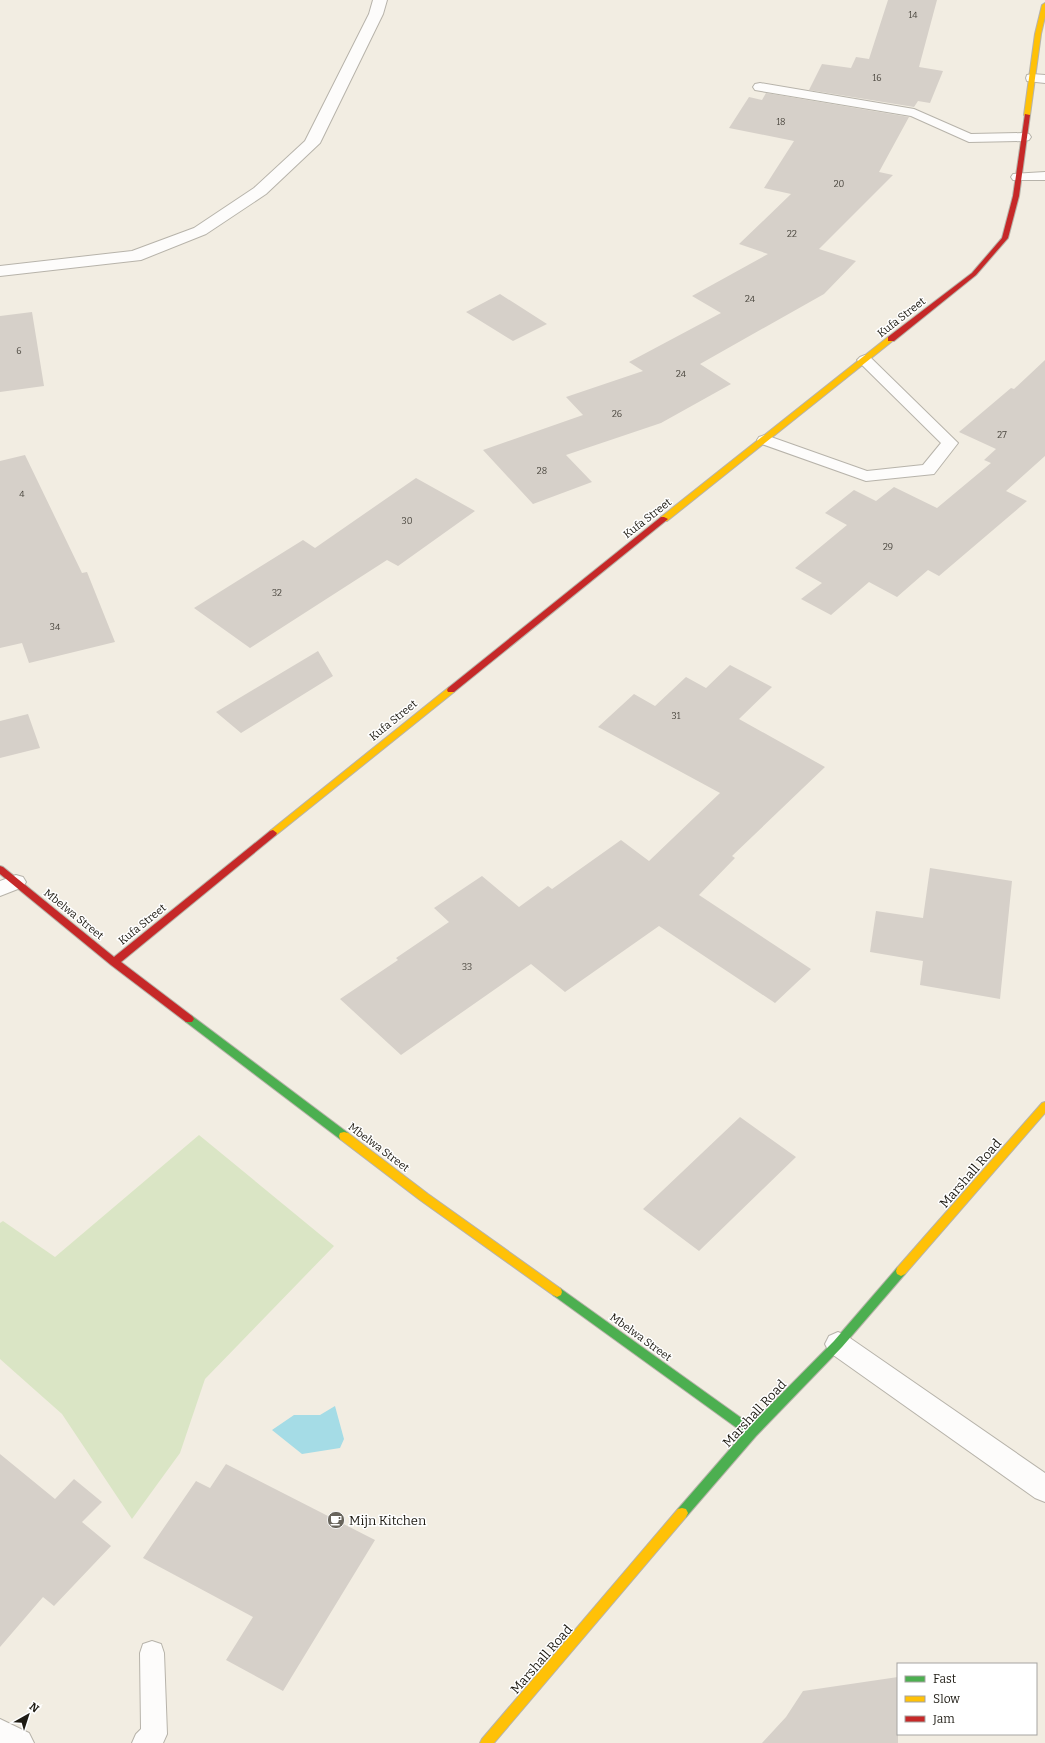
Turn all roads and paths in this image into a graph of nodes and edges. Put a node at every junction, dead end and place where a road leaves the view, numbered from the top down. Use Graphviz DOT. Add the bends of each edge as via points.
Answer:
graph roads {
  1 [pos="380,0"];
  2 [pos="1045,5"];
  3 [pos="1039,78"];
  4 [pos="760,87"];
  5 [pos="1024,137"];
  6 [pos="1045,176"];
  7 [pos="1018,177"];
  8 [pos="0,271"];
  9 [pos="865,360"];
  10 [pos="765,440"];
  11 [pos="0,869"];
  12 [pos="8,885"];
  13 [pos="114,962"];
  14 [pos="1045,1106"];
  15 [pos="838,1344"];
  16 [pos="752,1432"];
  17 [pos="1045,1489"];
  18 [pos="152,1653"];
  19 [pos="0,1734"];
  20 [pos="19,1743"];
  21 [pos="145,1743"];
  22 [pos="486,1743"];
  1 -- 8 [label="street" via="376,14 312,142 260,191 200,231 135,256"];
  2 -- 3 [label="street, Kufa Street" via="1038,34"];
  3 -- 5 [label="street, Kufa Street"];
  4 -- 5 [label="lane" via="914,113 968,138"];
  5 -- 7 [label="street, Kufa Street"];
  6 -- 7 [label="lane"];
  7 -- 9 [label="street, Kufa Street" via="1016,196 1005,238 974,274"];
  9 -- 10 [label="street, Kufa Street"];
  9 -- 10 [label="lane" via="950,443 928,470 866,476"];
  10 -- 13 [label="street, Kufa Street"];
  11 -- 12 [label="street, Mbelwa Street"];
  12 -- 13 [label="street, Mbelwa Street"];
  13 -- 16 [label="street, Mbelwa Street" via="424,1197"];
  14 -- 15 [label="street, Marshall Road"];
  15 -- 16 [label="street, Marshall Road"];
  15 -- 17 [label="street"];
  16 -- 22 [label="street, Marshall Road"];
  18 -- 21 [label="lane" via="154,1734"];
  19 -- 20 [label="street"];
}
